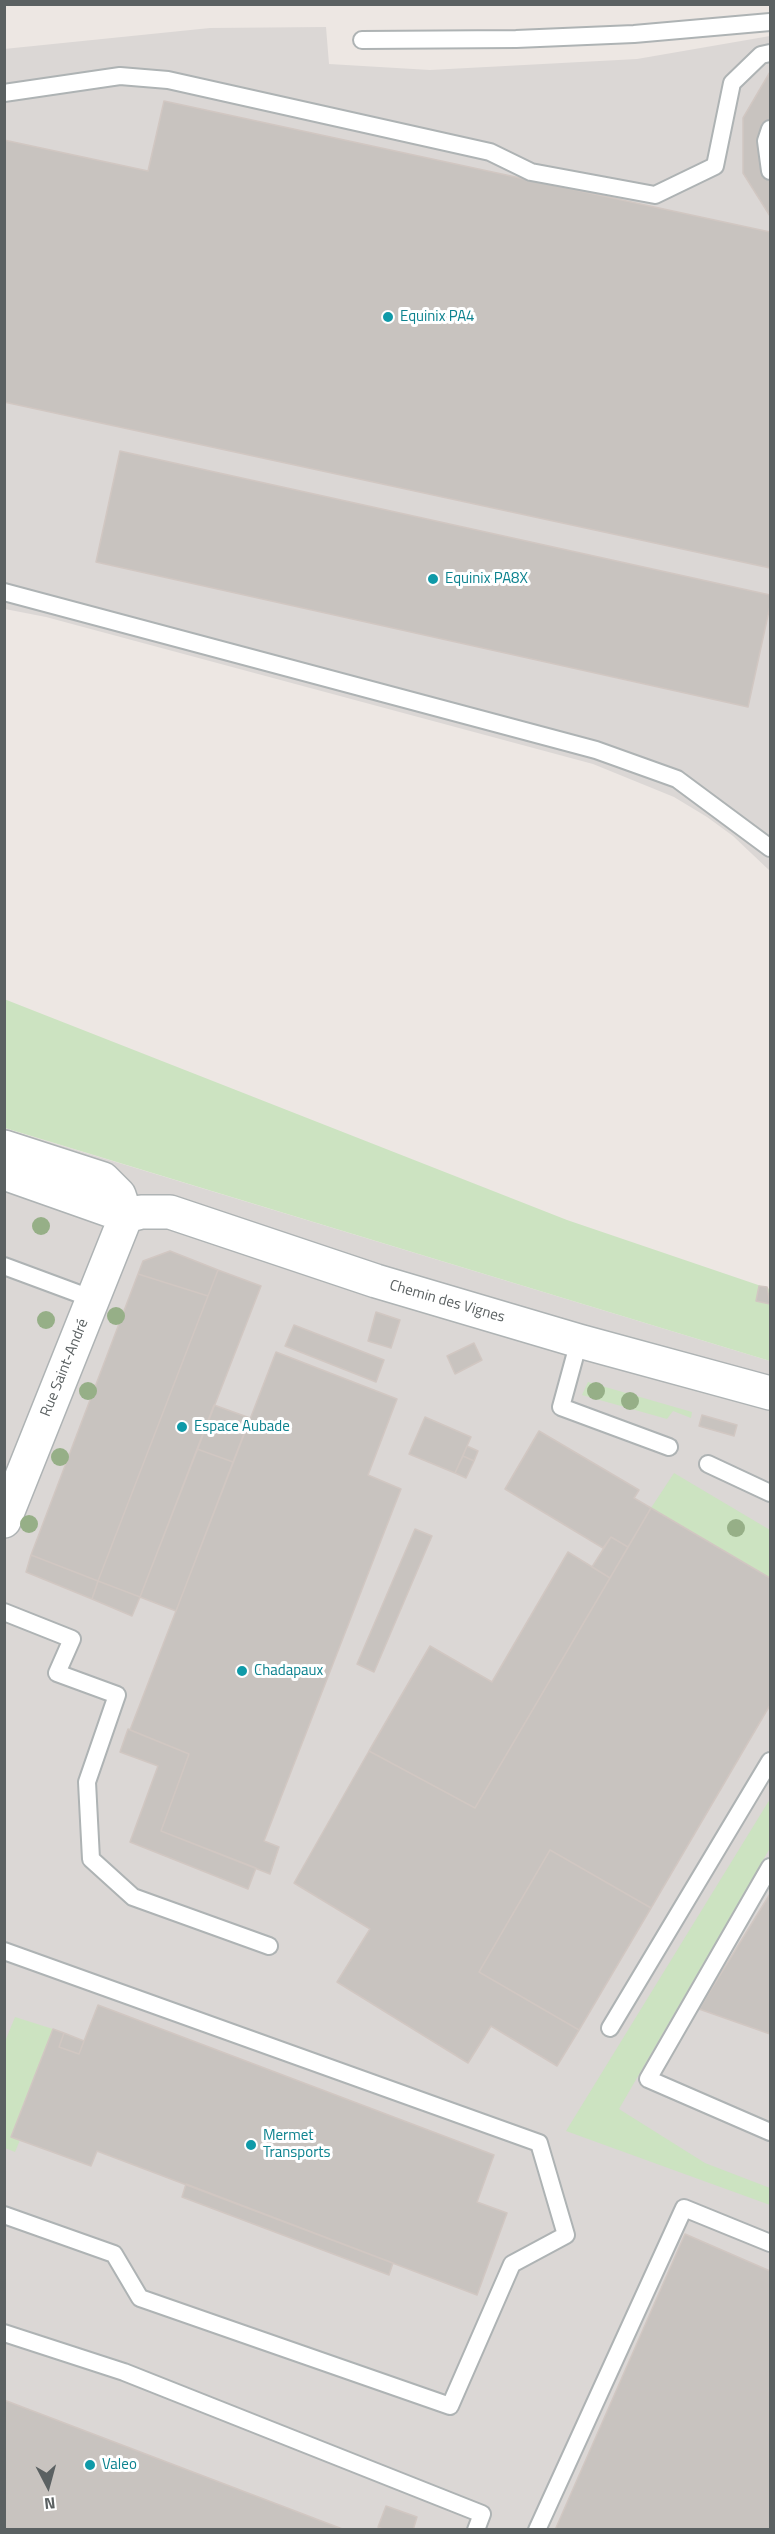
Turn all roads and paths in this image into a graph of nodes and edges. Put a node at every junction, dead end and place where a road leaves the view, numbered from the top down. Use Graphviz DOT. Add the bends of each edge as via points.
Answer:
graph roads {
  1 [pos="771,22"];
  2 [pos="362,40"];
  3 [pos="771,53"];
  4 [pos="4,93"];
  5 [pos="771,129"];
  6 [pos="771,171"];
  7 [pos="4,592"];
  8 [pos="771,848"];
  9 [pos="4,1147"];
  10 [pos="4,1173"];
  11 [pos="126,1216"];
  12 [pos="4,1266"];
  13 [pos="93,1299"];
  14 [pos="579,1341"];
  15 [pos="771,1393"];
  16 [pos="669,1447"];
  17 [pos="708,1464"];
  18 [pos="771,1493"];
  19 [pos="4,1521"];
  20 [pos="4,1612"];
  21 [pos="771,1761"];
  22 [pos="771,1867"];
  23 [pos="269,1946"];
  24 [pos="4,1951"];
  25 [pos="610,2028"];
  26 [pos="771,2132"];
  27 [pos="4,2214"];
  28 [pos="771,2243"];
  29 [pos="4,2333"];
  30 [pos="476,2529"];
  31 [pos="537,2529"];
  1 -- 2 [label="lane" via="634,34"];
  3 -- 4 [label="lane" via="761,55 732,83 715,166 655,195 531,172 490,152 168,80 120,76"];
  5 -- 6 [label="lane" via="766,141"];
  7 -- 8 [label="lane" via="596,750 677,779"];
  9 -- 11 [label="street" via="103,1179 119,1195"];
  10 -- 11 [label="street, Chemin des Vignes"];
  11 -- 13 [label="street, Rue Saint-André"];
  11 -- 14 [label="street, Chemin des Vignes" via="170,1212 376,1281"];
  12 -- 13 [label="lane"];
  13 -- 19 [label="street, Rue Saint-André"];
  14 -- 15 [label="street, Chemin des Vignes"];
  14 -- 16 [label="lane" via="561,1407"];
  17 -- 18 [label="lane"];
  20 -- 23 [label="lane" via="72,1639 57,1673 117,1695 87,1782 91,1859 132,1897"];
  21 -- 25 [label="lane"];
  22 -- 26 [label="lane" via="648,2079"];
  24 -- 27 [label="lane" via="539,2143 566,2235 512,2264 450,2406 140,2298 114,2254"];
  28 -- 31 [label="lane" via="684,2208"];
  29 -- 30 [label="lane" via="124,2372 482,2514"];
}
